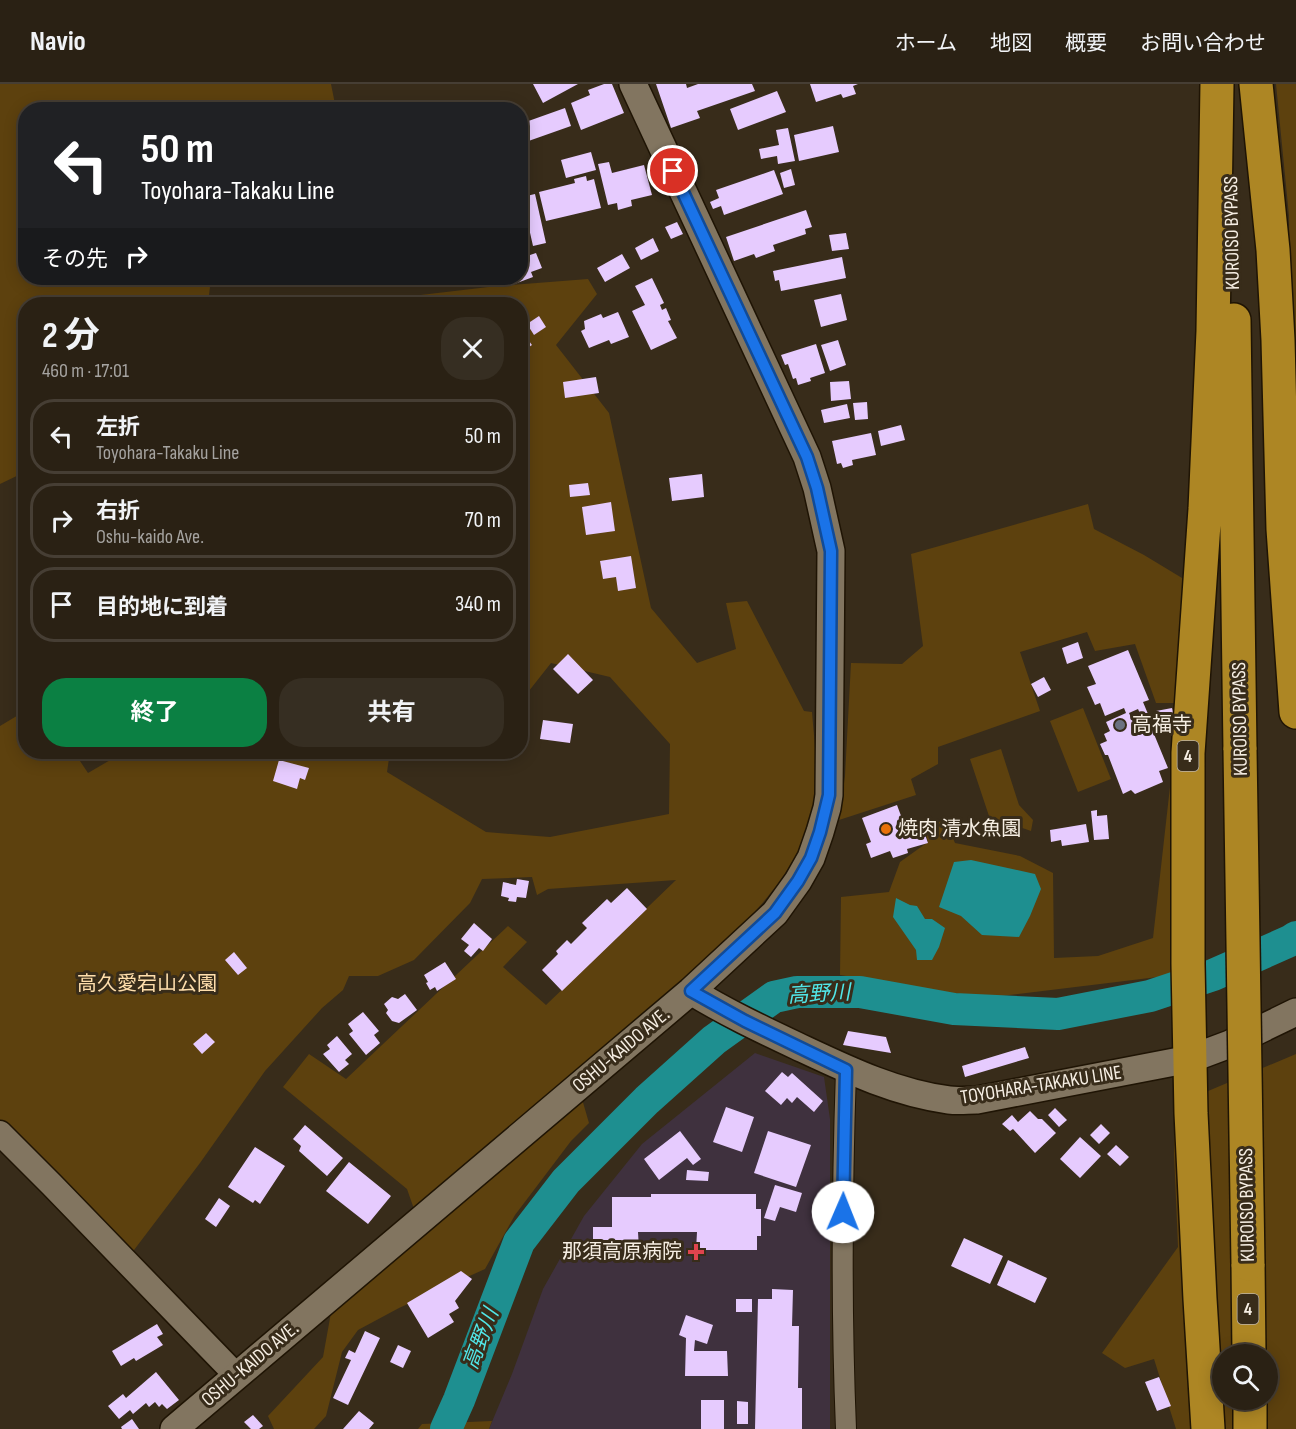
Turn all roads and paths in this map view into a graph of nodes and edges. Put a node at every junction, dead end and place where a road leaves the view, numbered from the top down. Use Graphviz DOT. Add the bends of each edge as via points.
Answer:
graph roads {
  1 [pos="633,84"];
  2 [pos="1217,84"];
  3 [pos="1230,84"];
  4 [pos="1256,84"];
  5 [pos="1296,712"];
  6 [pos="691,991"];
  7 [pos="1296,1012"];
  8 [pos="1190,1059"];
  9 [pos="846,1070"];
  10 [pos="0,1133"];
  11 [pos="1249,1344"];
  12 [pos="236,1375"];
  13 [pos="1250,1410"];
  14 [pos="174,1429"];
  15 [pos="846,1429"];
  16 [pos="1208,1429"];
  17 [pos="1250,1429"];
  1 -- 6 [label="main road, OSHU-KAIDO AVE." via="807,457 831,551 829,795 820,832 811,858 775,913"];
  2 -- 8 [label="highway, 4" via="1213,331 1188,753"];
  3 -- 11 [label="highway, KUROISO BYPASS / 4, bridge"];
  4 -- 5 [label="highway" via="1273,250 1283,529"];
  6 -- 9 [label="main road, TOYOHARA-TAKAKU LINE"];
  6 -- 12 [label="main road, OSHU-KAIDO AVE."];
  7 -- 8 [label="main road, TOYOHARA-TAKAKU LINE"];
  8 -- 9 [label="main road, TOYOHARA-TAKAKU LINE" via="977,1100 918,1094"];
  8 -- 16 [label="highway, 4"];
  9 -- 15 [label="street" via="842,1293"];
  10 -- 12 [label="street"];
  12 -- 14 [label="main road, OSHU-KAIDO AVE."];
  13 -- 17 [label="highway"];
}
